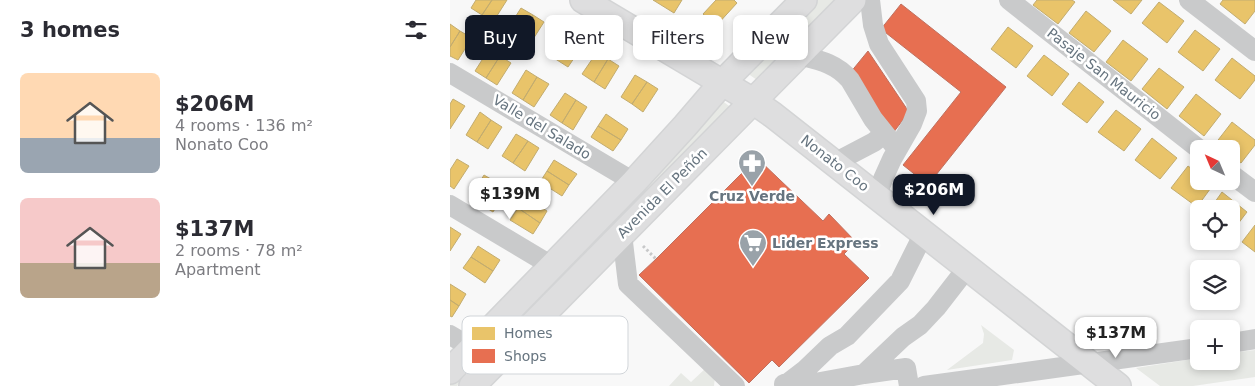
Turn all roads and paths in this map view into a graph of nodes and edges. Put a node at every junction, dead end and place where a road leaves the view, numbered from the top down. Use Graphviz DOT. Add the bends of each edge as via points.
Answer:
graph roads {
  1 [pos="583,0"];
  2 [pos="804,0"];
  3 [pos="853,0"];
  4 [pos="870,0"];
  5 [pos="1008,0"];
  6 [pos="1189,0"];
  7 [pos="808,45"];
  8 [pos="1255,51"];
  9 [pos="808,58"];
  10 [pos="793,60"];
  11 [pos="450,73"];
  12 [pos="722,83"];
  13 [pos="753,101"];
  14 [pos="884,134"];
  15 [pos="1190,142"];
  16 [pos="897,149"];
  17 [pos="834,163"];
  18 [pos="1240,181"];
  19 [pos="634,182"];
  20 [pos="1255,192"];
  21 [pos="877,196"];
  22 [pos="450,205"];
  23 [pos="924,233"];
  24 [pos="622,234"];
  25 [pos="552,266"];
  26 [pos="968,268"];
  27 [pos="503,316"];
  28 [pos="542,316"];
  29 [pos="450,335"];
  30 [pos="1255,339"];
  31 [pos="462,342"];
  32 [pos="1240,342"];
  33 [pos="1190,349"];
  34 [pos="462,358"];
  35 [pos="1089,363"];
  36 [pos="450,371"];
  37 [pos="486,374"];
  38 [pos="864,374"];
  39 [pos="907,377"];
  40 [pos="721,379"];
  41 [pos="475,385"];
  42 [pos="781,385"];
  43 [pos="735,386"];
  44 [pos="924,386"];
  45 [pos="1118,386"];
  1 -- 12 [label="main road, Nonato Coo"];
  2 -- 12 [label="main road, Avenida El Peñón"];
  3 -- 7 [label="main road, Avenida El Peñón"];
  4 -- 16 [label="street" via="879,44 916,101 917,111 912,124"];
  5 -- 15 [label="street, Pasaje San Mauricio"];
  6 -- 8 [label="street"];
  9 -- 14 [label="street" via="832,65 846,74"];
  10 -- 13 [label="main road, Avenida El Peñón"];
  11 -- 19 [label="street, Valle del Salado"];
  12 -- 13 [label="main road, Nonato Coo"];
  12 -- 19 [label="main road, Avenida El Peñón"];
  13 -- 17 [label="main road, Nonato Coo"];
  13 -- 24 [label="main road, Avenida El Peñón"];
  14 -- 16 [label="street"];
  14 -- 17 [label="street"];
  16 -- 21 [label="street"];
  17 -- 21 [label="main road, Nonato Coo"];
  18 -- 20 [label="street"];
  19 -- 25 [label="main road, Avenida El Peñón"];
  21 -- 23 [label="main road, Nonato Coo"];
  22 -- 25 [label="street"];
  23 -- 26 [label="main road, Nonato Coo"];
  23 -- 42 [label="street" via="900,281 847,336"];
  24 -- 28 [label="main road, Avenida El Peñón"];
  24 -- 40 [label="street" via="628,284"];
  25 -- 27 [label="main road, Avenida El Peñón"];
  26 -- 35 [label="main road, Nonato Coo"];
  26 -- 38 [label="street" via="920,325"];
  29 -- 31 [label="street"];
  30 -- 32 [label="street"];
  33 -- 35 [label="street"];
  34 -- 36 [label="main road, Avenida El Peñón"];
  35 -- 44 [label="street"];
  35 -- 45 [label="main road, Nonato Coo"];
  37 -- 41 [label="main road, Avenida El Peñón"];
  38 -- 39 [label="street"];
  38 -- 42 [label="street" via="804,385"];
  40 -- 43 [label="street"];
}
